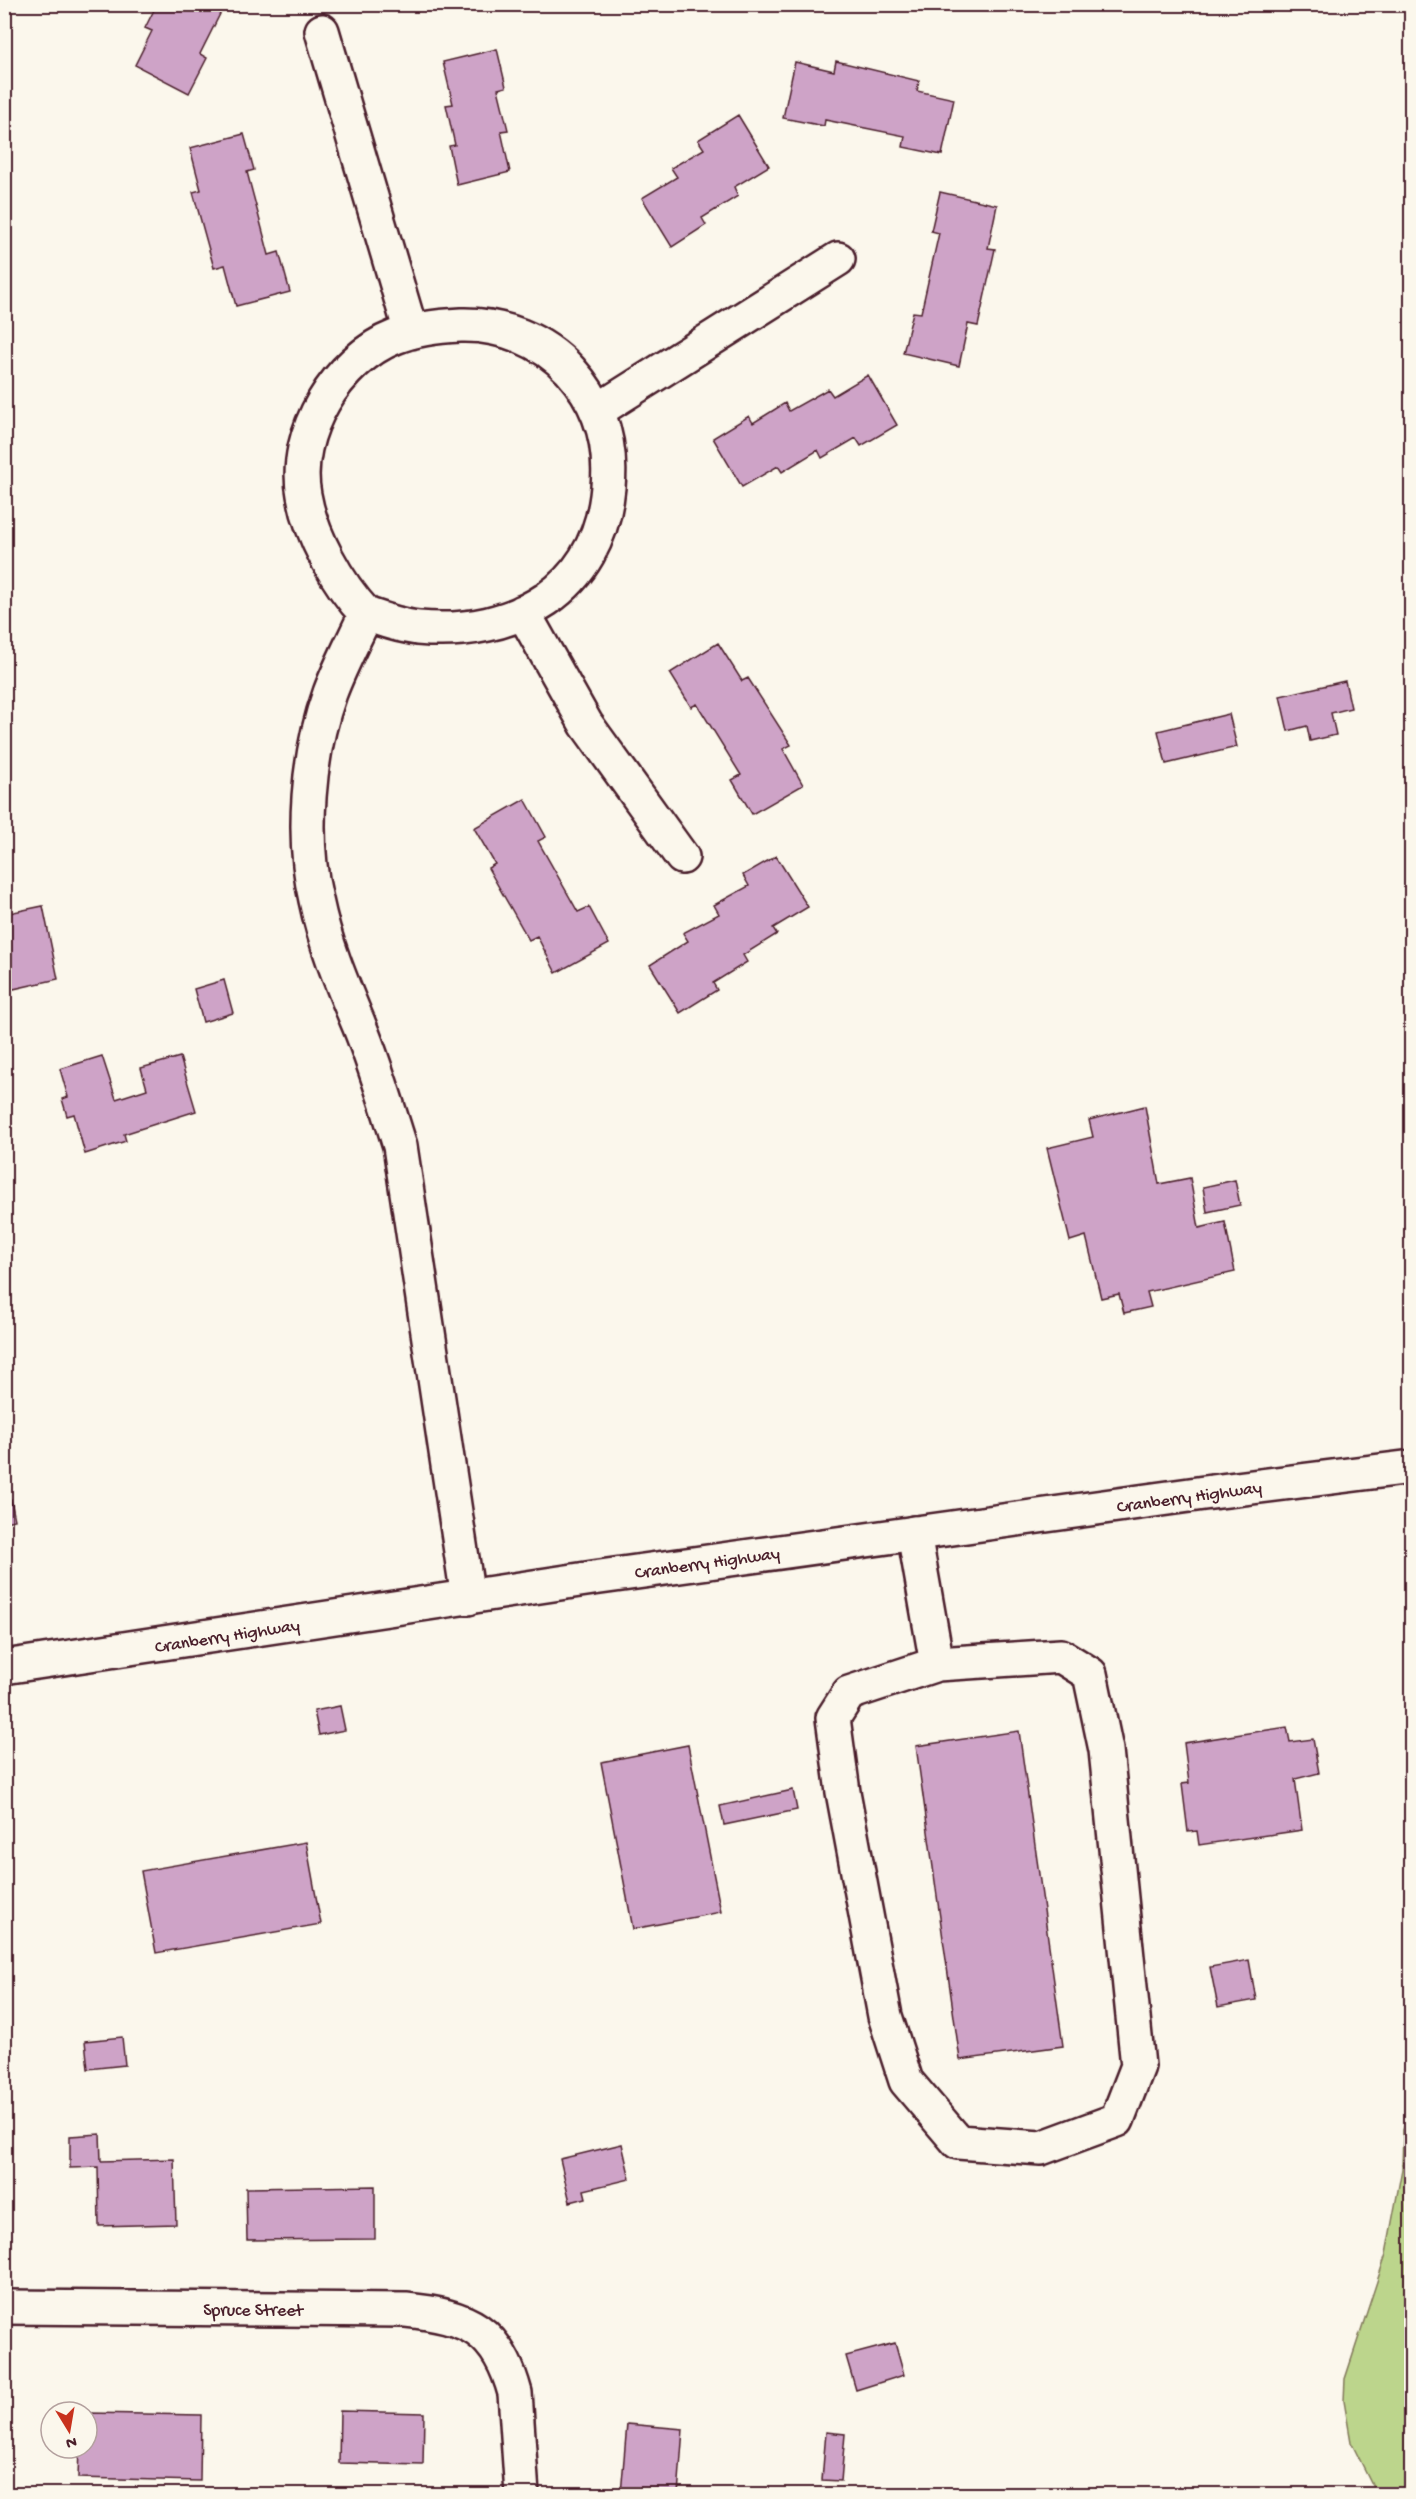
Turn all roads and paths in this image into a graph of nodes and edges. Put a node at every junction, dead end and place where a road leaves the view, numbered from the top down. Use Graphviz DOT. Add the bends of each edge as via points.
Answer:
graph roads {
  1 [pos="322,31"];
  2 [pos="838,259"];
  3 [pos="411,332"];
  4 [pos="597,411"];
  5 [pos="523,612"];
  6 [pos="366,614"];
  7 [pos="682,858"];
  8 [pos="1412,1467"];
  9 [pos="914,1533"];
  10 [pos="468,1598"];
  11 [pos="937,1664"];
  12 [pos="4,1667"];
  13 [pos="4,2307"];
  14 [pos="522,2494"];
  1 -- 3 [label="main road"];
  2 -- 4 [label="main road"];
  3 -- 4 [label="main road" via="474,325 515,333 565,365"];
  3 -- 6 [label="main road" via="379,345 338,381 315,417 304,456 303,495 312,521 349,596"];
  4 -- 5 [label="main road" via="610,469 597,536 575,576 556,594"];
  5 -- 6 [label="main road" via="492,623 438,629 398,625"];
  5 -- 7 [label="main road" via="586,724"];
  6 -- 10 [label="main road" via="330,693 316,742 309,843 315,899 337,974 363,1035 400,1146"];
  8 -- 9 [label="main road, Cranberry Highway"];
  9 -- 10 [label="main road, Cranberry Highway"];
  9 -- 11 [label="main road"];
  10 -- 12 [label="main road, Cranberry Highway"];
  11 -- 11 [label="main road" via="1060,1656 1090,1674 1106,1750 1138,2066 1117,2120 1041,2148 958,2142 906,2081 885,2016 833,1718 849,1693"];
  13 -- 14 [label="main road, Spruce Street" via="406,2310 460,2319 492,2343 507,2366 515,2393"];
}
